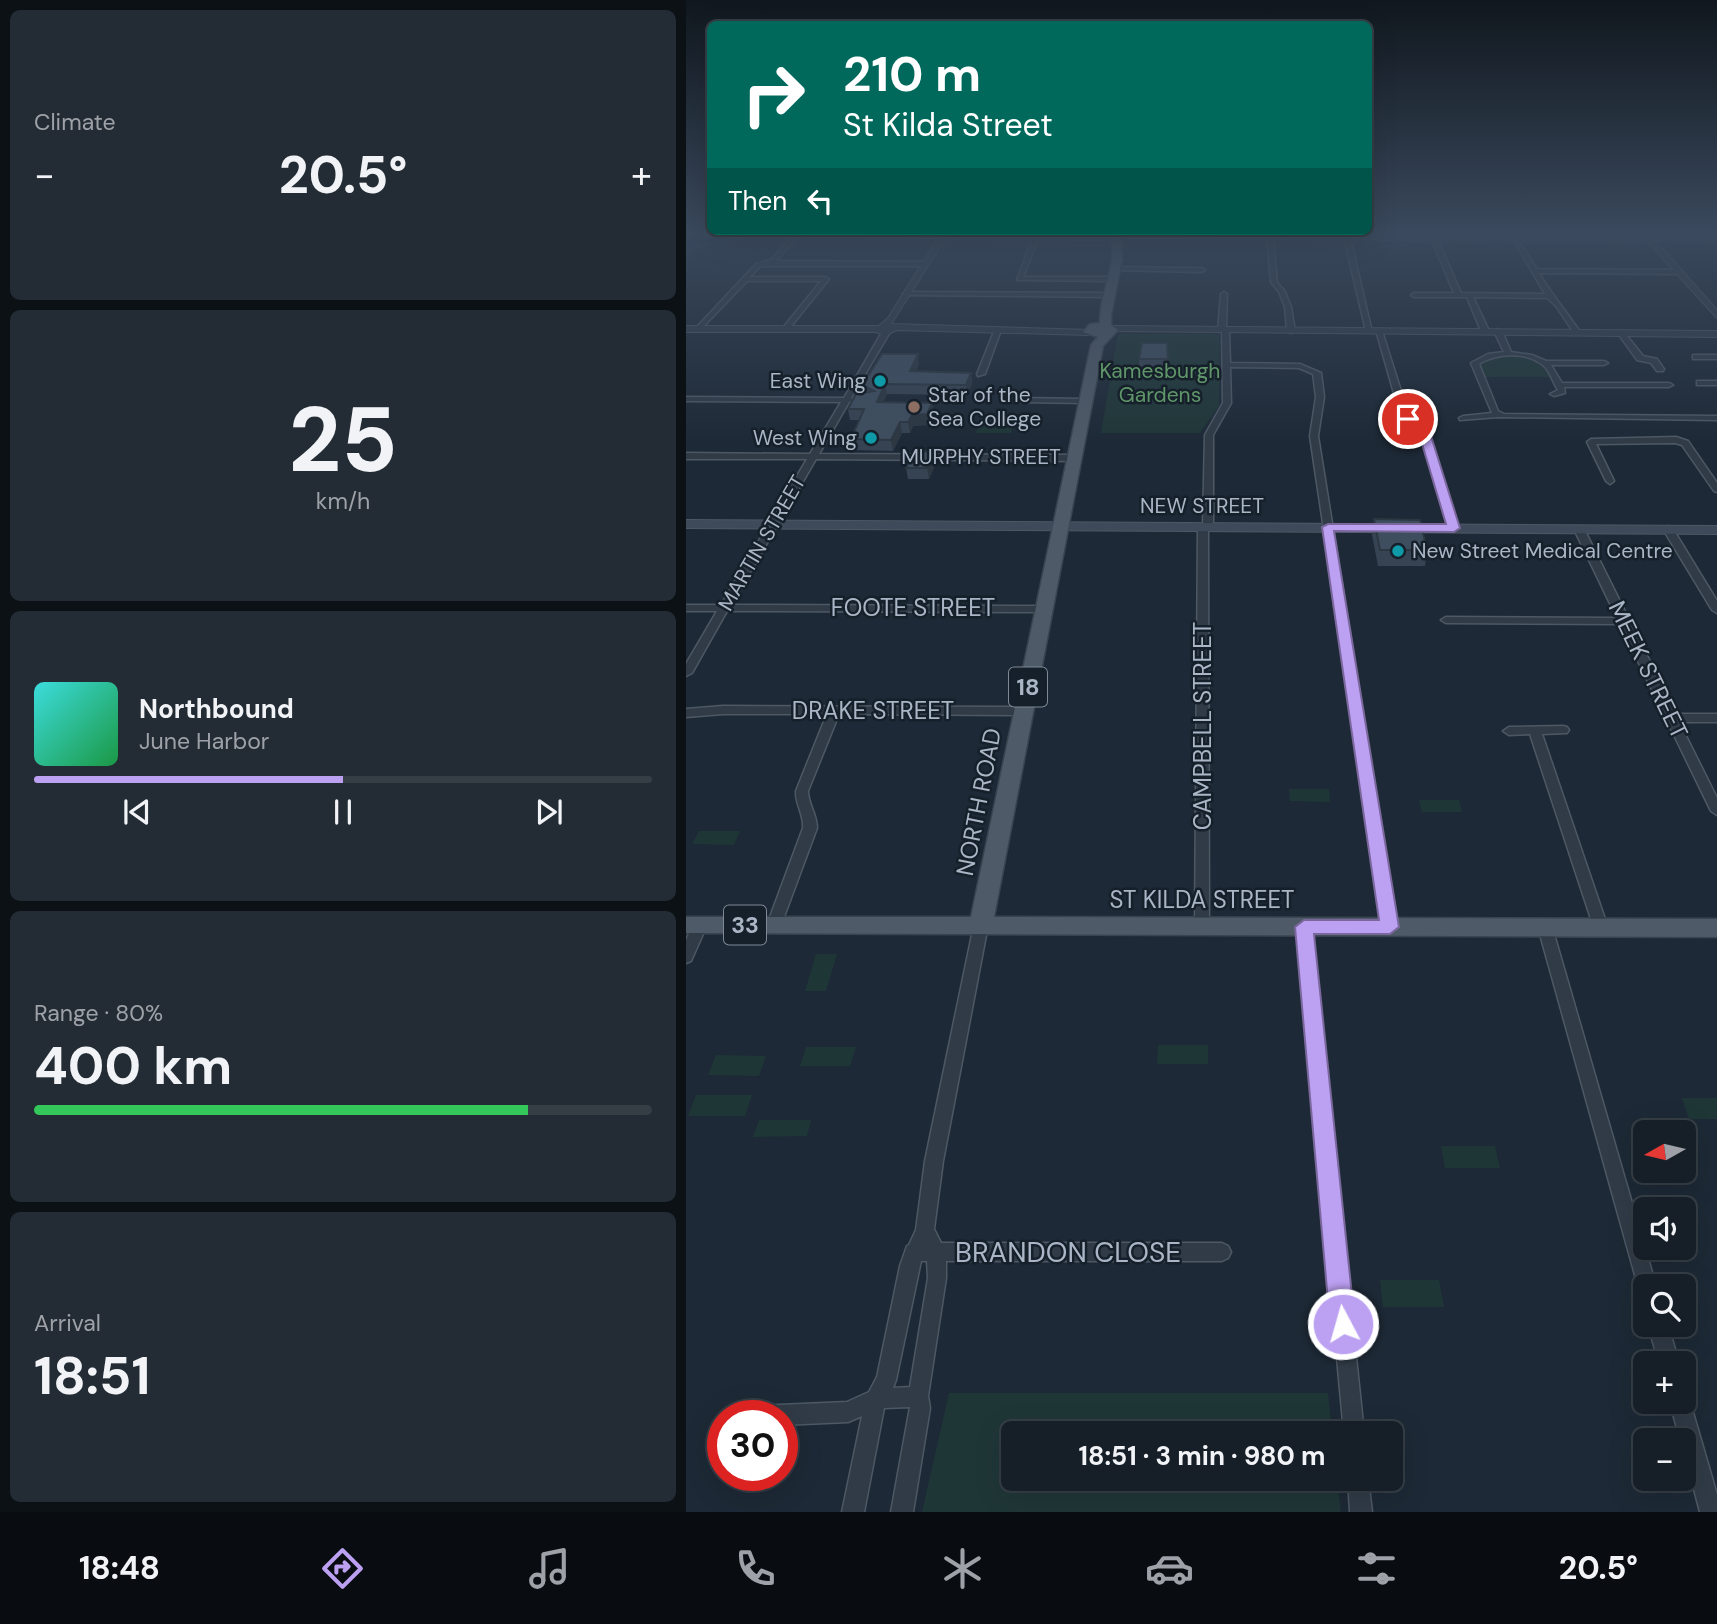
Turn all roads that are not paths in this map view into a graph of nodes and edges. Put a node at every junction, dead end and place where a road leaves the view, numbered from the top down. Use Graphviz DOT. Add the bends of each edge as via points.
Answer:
graph roads {
  1 [pos="722,304"];
  2 [pos="806,304"];
  3 [pos="900,304"];
  4 [pos="1106,304"];
  5 [pos="1224,304"];
  6 [pos="1286,304"];
  7 [pos="1366,304"];
  8 [pos="1474,304"];
  9 [pos="1558,304"];
  10 [pos="686,329"];
  11 [pos="698,329"];
  12 [pos="786,329"];
  13 [pos="885,330"];
  14 [pos="997,330"];
  15 [pos="1100,330"];
  16 [pos="1224,330"];
  17 [pos="1291,331"];
  18 [pos="1374,331"];
  19 [pos="1492,331"];
  20 [pos="1576,332"];
  21 [pos="1621,332"];
  22 [pos="1717,332"];
  23 [pos="1507,354"];
  24 [pos="1696,357"];
  25 [pos="1717,357"];
  26 [pos="1545,363"];
  27 [pos="1604,363"];
  28 [pos="1226,365"];
  29 [pos="1660,369"];
  30 [pos="981,374"];
  31 [pos="1700,383"];
  32 [pos="1717,383"];
  33 [pos="1558,385"];
  34 [pos="1669,385"];
  35 [pos="1554,394"];
  36 [pos="686,399"];
  37 [pos="845,400"];
  38 [pos="862,400"];
  39 [pos="1020,400"];
  40 [pos="1086,401"];
  41 [pos="1498,415"];
  42 [pos="1577,417"];
  43 [pos="1463,418"];
  44 [pos="1717,418"];
  45 [pos="1685,443"];
  46 [pos="686,456"];
  47 [pos="812,456"];
  48 [pos="1074,458"];
  49 [pos="1610,481"];
  50 [pos="1717,489"];
  51 [pos="686,524"];
  52 [pos="773,524"];
  53 [pos="1060,526"];
  54 [pos="1205,527"];
  55 [pos="1328,527"];
  56 [pos="1454,528"];
  57 [pos="1579,529"];
  58 [pos="1668,530"];
  59 [pos="1717,530"];
  60 [pos="686,607"];
  61 [pos="724,607"];
  62 [pos="1044,608"];
  63 [pos="1717,610"];
  64 [pos="1446,620"];
  65 [pos="1624,621"];
  66 [pos="686,673"];
  67 [pos="686,707"];
  68 [pos="723,710"];
  69 [pos="834,711"];
  70 [pos="1023,711"];
  71 [pos="686,713"];
  72 [pos="1670,718"];
  73 [pos="1717,718"];
  74 [pos="1563,730"];
  75 [pos="1509,731"];
  76 [pos="1535,732"];
  77 [pos="1717,811"];
  78 [pos="693,925"];
  79 [pos="774,925"];
  80 [pos="981,925"];
  81 [pos="1202,926"];
  82 [pos="1304,927"];
  83 [pos="1390,927"];
  84 [pos="1545,927"];
  85 [pos="1601,928"];
  86 [pos="1717,928"];
  87 [pos="686,957"];
  88 [pos="925,1230"];
  89 [pos="913,1252"];
  90 [pos="936,1252"];
  91 [pos="1222,1252"];
  92 [pos="1644,1274"];
  93 [pos="918,1396"];
  94 [pos="876,1399"];
  95 [pos="798,1414"];
  96 [pos="1683,1414"];
  97 [pos="1353,1421"];
  98 [pos="1359,1491"];
  99 [pos="853,1512"];
  100 [pos="902,1512"];
  101 [pos="1361,1512"];
  102 [pos="1711,1512"];
  1 -- 11 [label="street"];
  2 -- 12 [label="street"];
  3 -- 13 [label="street, MARTIN STREET"];
  4 -- 15 [label="main road, NORTH ROAD / 18"];
  5 -- 16 [label="street, CAMPBELL STREET"];
  6 -- 17 [label="street"];
  7 -- 18 [label="street"];
  8 -- 19 [label="street"];
  9 -- 20 [label="street"];
  10 -- 11 [label="street"];
  11 -- 12 [label="street"];
  12 -- 13 [label="street"];
  13 -- 14 [label="street"];
  13 -- 37 [label="street, MARTIN STREET"];
  14 -- 15 [label="street"];
  14 -- 30 [label="street"];
  15 -- 16 [label="street"];
  15 -- 40 [label="main road, NORTH ROAD / 18"];
  16 -- 17 [label="street"];
  16 -- 28 [label="street, CAMPBELL STREET"];
  17 -- 18 [label="street"];
  18 -- 19 [label="street"];
  18 -- 56 [label="street" via="1403,411 1425,436"];
  19 -- 20 [label="street"];
  19 -- 23 [label="street"];
  20 -- 21 [label="street"];
  21 -- 22 [label="street"];
  21 -- 29 [label="street" via="1640,358 1654,361"];
  23 -- 26 [label="street"];
  23 -- 41 [label="street" via="1485,357 1475,365"];
  24 -- 25 [label="street"];
  26 -- 27 [label="street"];
  26 -- 33 [label="street"];
  28 -- 54 [label="street, CAMPBELL STREET" via="1227,403 1209,435"];
  28 -- 55 [label="street" via="1295,365 1316,371 1320,397 1314,436"];
  31 -- 32 [label="street"];
  33 -- 34 [label="street"];
  33 -- 35 [label="street" via="1562,391"];
  36 -- 37 [label="street"];
  37 -- 38 [label="street"];
  37 -- 47 [label="street, MARTIN STREET"];
  39 -- 40 [label="street"];
  40 -- 48 [label="main road, NORTH ROAD / 18"];
  41 -- 42 [label="street"];
  41 -- 43 [label="street"];
  42 -- 44 [label="street"];
  45 -- 49 [label="street" via="1593,441 1591,446"];
  45 -- 50 [label="street"];
  46 -- 47 [label="street, MURPHY STREET"];
  47 -- 48 [label="street, MURPHY STREET"];
  47 -- 52 [label="street, MARTIN STREET"];
  48 -- 53 [label="main road, NORTH ROAD / 18"];
  51 -- 52 [label="main road, NEW STREET"];
  52 -- 53 [label="main road, NEW STREET"];
  52 -- 61 [label="street, MARTIN STREET"];
  53 -- 54 [label="main road, NEW STREET"];
  53 -- 62 [label="main road, NORTH ROAD / 18"];
  54 -- 55 [label="main road, NEW STREET"];
  54 -- 81 [label="street, CAMPBELL STREET"];
  55 -- 56 [label="main road, NEW STREET"];
  55 -- 83 [label="street"];
  56 -- 57 [label="main road, NEW STREET"];
  57 -- 58 [label="main road, NEW STREET"];
  57 -- 65 [label="street, MEEK STREET"];
  58 -- 59 [label="main road, NEW STREET"];
  58 -- 63 [label="street"];
  60 -- 61 [label="street, FOOTE STREET"];
  61 -- 62 [label="street, FOOTE STREET"];
  61 -- 66 [label="street, MARTIN STREET"];
  62 -- 70 [label="main road, NORTH ROAD / 18"];
  64 -- 65 [label="street"];
  65 -- 72 [label="street, MEEK STREET"];
  67 -- 68 [label="street, DRAKE STREET"];
  68 -- 69 [label="street, DRAKE STREET"];
  68 -- 71 [label="street, DRAKE STREET"];
  69 -- 70 [label="street, DRAKE STREET"];
  69 -- 79 [label="street" via="803,791 810,828"];
  70 -- 80 [label="main road, NORTH ROAD / 18"];
  72 -- 73 [label="street"];
  72 -- 77 [label="street, MEEK STREET"];
  74 -- 76 [label="street"];
  75 -- 76 [label="street"];
  76 -- 85 [label="street"];
  78 -- 79 [label="main road, ST KILDA STREET / 33"];
  78 -- 87 [label="street"];
  79 -- 80 [label="main road, ST KILDA STREET / 33"];
  80 -- 81 [label="main road, ST KILDA STREET / 33"];
  80 -- 88 [label="street, NORTH ROAD" via="933,1161"];
  81 -- 82 [label="main road, ST KILDA STREET / 33"];
  82 -- 83 [label="main road, ST KILDA STREET / 33"];
  82 -- 97 [label="street"];
  83 -- 84 [label="main road, ST KILDA STREET / 33"];
  84 -- 85 [label="main road, ST KILDA STREET / 33"];
  84 -- 92 [label="street"];
  85 -- 86 [label="main road, ST KILDA STREET / 33"];
  88 -- 89 [label="street, NORTH ROAD"];
  88 -- 90 [label="street"];
  89 -- 90 [label="street, BRANDON CLOSE"];
  89 -- 94 [label="street, NORTH ROAD" via="886,1380"];
  90 -- 91 [label="street, BRANDON CLOSE"];
  90 -- 93 [label="street" via="937,1278"];
  93 -- 94 [label="street"];
  93 -- 100 [label="street" via="920,1408"];
  94 -- 95 [label="street" via="848,1412"];
  94 -- 99 [label="street, NORTH ROAD"];
  96 -- 102 [label="street"];
  98 -- 101 [label="street"];
}
